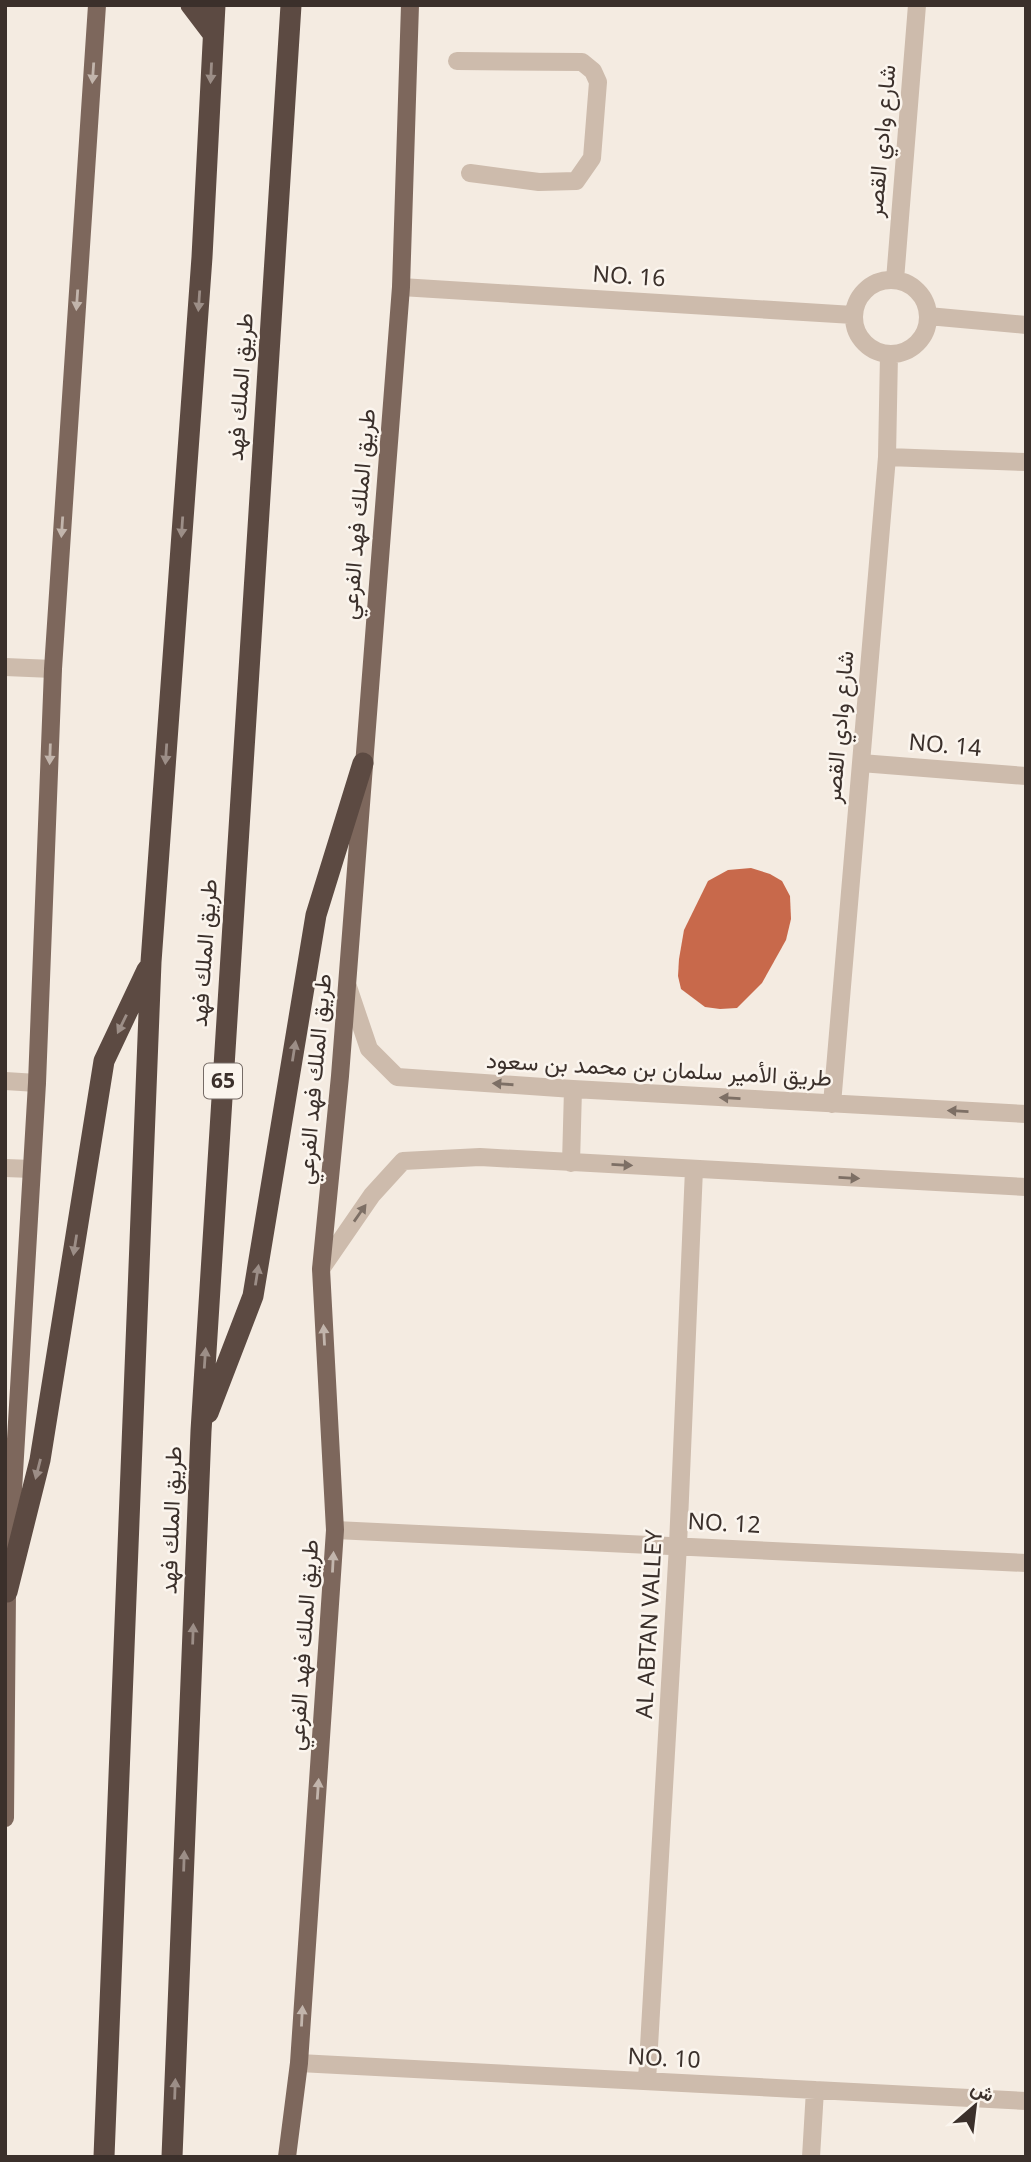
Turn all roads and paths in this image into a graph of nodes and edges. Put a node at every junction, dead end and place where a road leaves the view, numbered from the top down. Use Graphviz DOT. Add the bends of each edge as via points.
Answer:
graph roads {
  1 [pos="97,5"];
  2 [pos="191,5"];
  3 [pos="215,5"];
  4 [pos="290,5"];
  5 [pos="410,5"];
  6 [pos="917,5"];
  7 [pos="213,34"];
  8 [pos="457,61"];
  9 [pos="470,173"];
  10 [pos="895,280"];
  11 [pos="401,287"];
  12 [pos="853,315"];
  13 [pos="928,316"];
  14 [pos="1026,325"];
  15 [pos="888,354"];
  16 [pos="887,457"];
  17 [pos="1026,462"];
  18 [pos="5,667"];
  19 [pos="53,669"];
  20 [pos="861,763"];
  21 [pos="363,764"];
  22 [pos="1026,776"];
  23 [pos="151,962"];
  24 [pos="347,983"];
  25 [pos="5,1081"];
  26 [pos="37,1083"];
  27 [pos="573,1089"];
  28 [pos="832,1104"];
  29 [pos="1026,1114"];
  30 [pos="571,1163"];
  31 [pos="5,1168"];
  32 [pos="32,1169"];
  33 [pos="694,1169"];
  34 [pos="1026,1187"];
  35 [pos="321,1269"];
  36 [pos="12,1385"];
  37 [pos="201,1431"];
  38 [pos="335,1530"];
  39 [pos="678,1545"];
  40 [pos="1026,1563"];
  41 [pos="6,1592"];
  42 [pos="5,1818"];
  43 [pos="299,2063"];
  44 [pos="647,2081"];
  45 [pos="815,2090"];
  46 [pos="1026,2101"];
  47 [pos="104,2157"];
  48 [pos="173,2157"];
  49 [pos="287,2157"];
  50 [pos="811,2157"];
  1 -- 19 [label="main road, one-way"];
  2 -- 7 [label="highway"];
  3 -- 7 [label="highway, طريق الملك فهد"];
  37 -- 4 [label="highway, طريق الملك فهد / 65, one-way"];
  5 -- 11 [label="main road, طريق الملك فهد الفرعي"];
  6 -- 10 [label="street, شارع وادي القصر"];
  7 -- 23 [label="highway, طريق الملك فهد, one-way" via="202,257"];
  8 -- 9 [label="street" via="582,62 598,82 593,158 576,181 539,183"];
  10 -- 12 [label="street" via="873,284 863,292"];
  10 -- 13 [label="street" via="920,294"];
  11 -- 12 [label="street, NO. 16"];
  11 -- 21 [label="main road, طريق الملك فهد الفرعي"];
  12 -- 15 [label="street" via="861,340"];
  13 -- 14 [label="street"];
  13 -- 15 [label="street" via="918,342 908,350"];
  15 -- 16 [label="street, شارع وادي القصر"];
  16 -- 17 [label="street"];
  16 -- 20 [label="street, شارع وادي القصر"];
  18 -- 19 [label="street"];
  19 -- 26 [label="main road, one-way"];
  20 -- 22 [label="street, NO. 14"];
  20 -- 28 [label="street, شارع وادي القصر"];
  21 -- 24 [label="main road, طريق الملك فهد الفرعي"];
  37 -- 21 [label="highway, one-way" via="253,1296 316,915"];
  23 -- 41 [label="highway, one-way" via="104,1061 40,1460"];
  23 -- 47 [label="highway, طريق الملك فهد"];
  27 -- 24 [label="street, طريق الأمير سلمان بن محمد بن سعود, one-way" via="397,1076 369,1049"];
  24 -- 35 [label="main road, طريق الملك فهد الفرعي"];
  25 -- 26 [label="street"];
  26 -- 32 [label="main road"];
  28 -- 27 [label="street, طريق الأمير سلمان بن محمد بن سعود, one-way"];
  27 -- 30 [label="street"];
  29 -- 28 [label="street, طريق الأمير سلمان بن محمد بن سعود, one-way"];
  30 -- 33 [label="street, one-way"];
  35 -- 30 [label="street, one-way" via="372,1195 402,1161 480,1157"];
  31 -- 32 [label="street"];
  32 -- 36 [label="main road"];
  33 -- 34 [label="street, one-way"];
  33 -- 39 [label="street, AL ABTAN VALLEY"];
  38 -- 35 [label="main road, طريق الملك فهد الفرعي, one-way"];
  36 -- 41 [label="main road"];
  48 -- 37 [label="highway, طريق الملك فهد / 65, one-way"];
  38 -- 39 [label="street, NO. 12"];
  43 -- 38 [label="main road, طريق الملك فهد الفرعي, one-way"];
  39 -- 40 [label="street, NO. 12"];
  39 -- 44 [label="street, AL ABTAN VALLEY"];
  41 -- 42 [label="main road"];
  43 -- 44 [label="street, NO. 10"];
  43 -- 49 [label="main road, طريق الملك فهد الفرعي"];
  44 -- 45 [label="street, NO. 10"];
  45 -- 46 [label="street, NO. 10"];
  45 -- 50 [label="street"];
}
